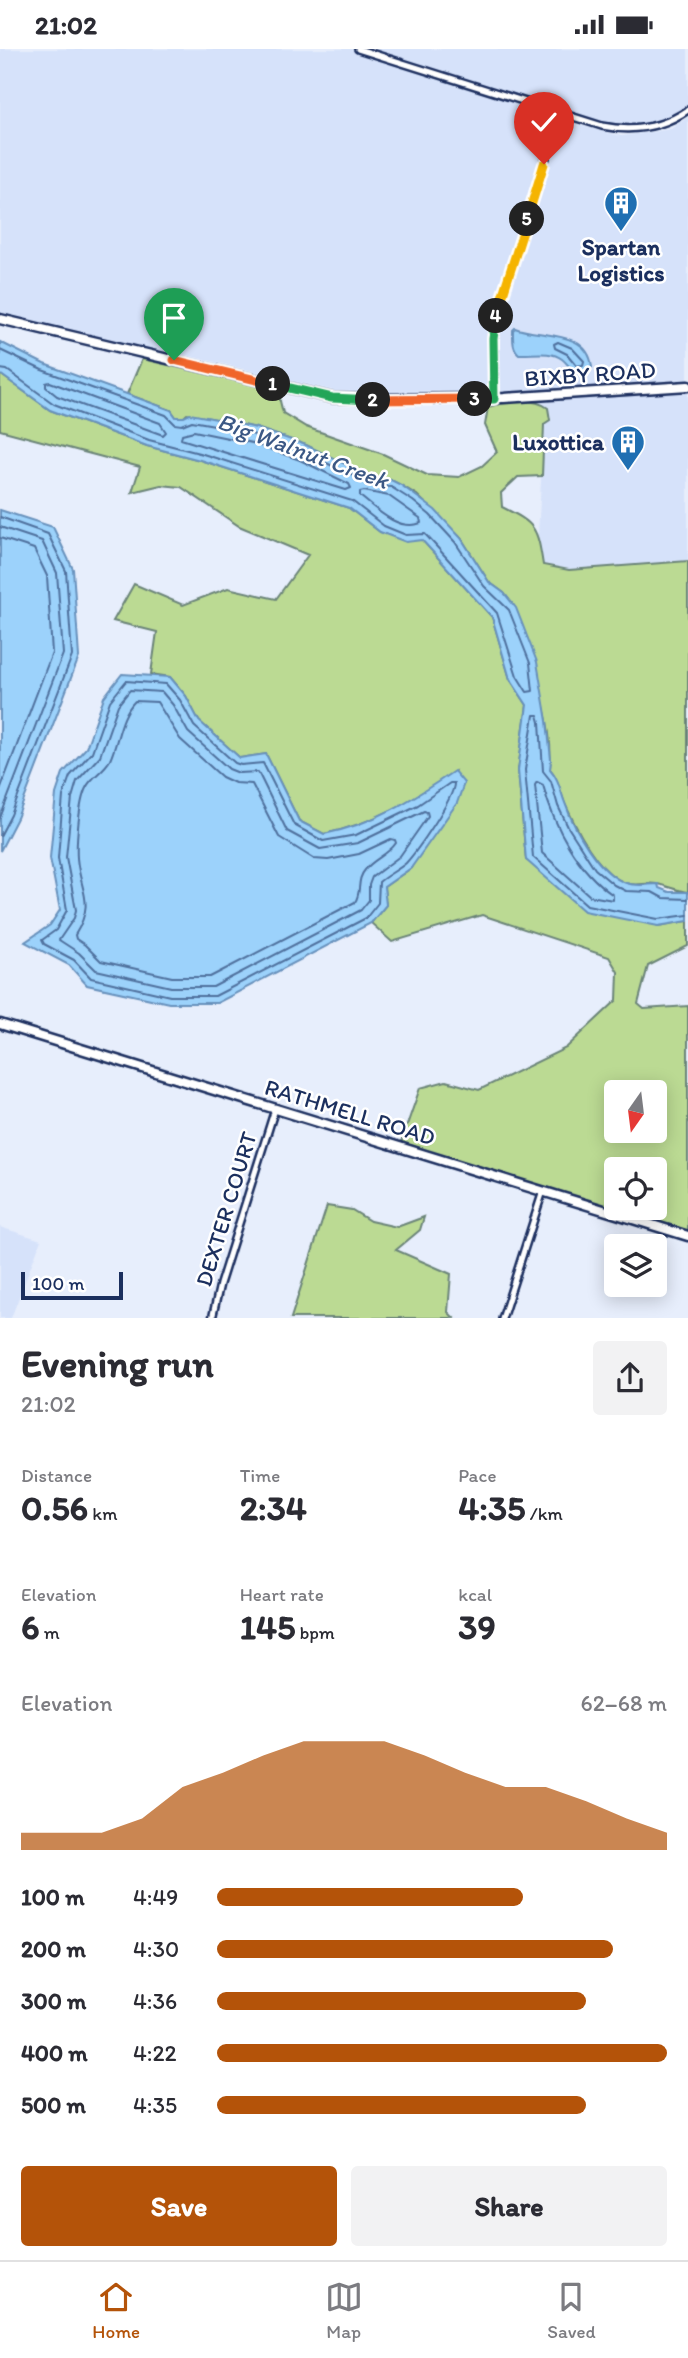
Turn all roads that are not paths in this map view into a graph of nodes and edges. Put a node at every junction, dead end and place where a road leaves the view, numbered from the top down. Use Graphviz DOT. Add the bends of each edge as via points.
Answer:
graph roads {
  1 [pos="358,49"];
  2 [pos="688,110"];
  3 [pos="560,113"];
  4 [pos="0,319"];
  5 [pos="688,386"];
  6 [pos="494,399"];
  7 [pos="0,1024"];
  8 [pos="275,1109"];
  9 [pos="542,1191"];
  10 [pos="688,1236"];
  11 [pos="212,1318"];
  12 [pos="502,1318"];
  1 -- 3 [label="street"];
  2 -- 3 [label="street" via="669,121 629,129"];
  3 -- 6 [label="street" via="496,315"];
  4 -- 6 [label="street, BIXBY ROAD" via="332,398"];
  5 -- 6 [label="street, BIXBY ROAD"];
  7 -- 8 [label="street, RATHMELL ROAD"];
  8 -- 9 [label="street, RATHMELL ROAD"];
  8 -- 11 [label="street, DEXTER COURT"];
  9 -- 10 [label="street, RATHMELL ROAD"];
  9 -- 12 [label="street"];
}
